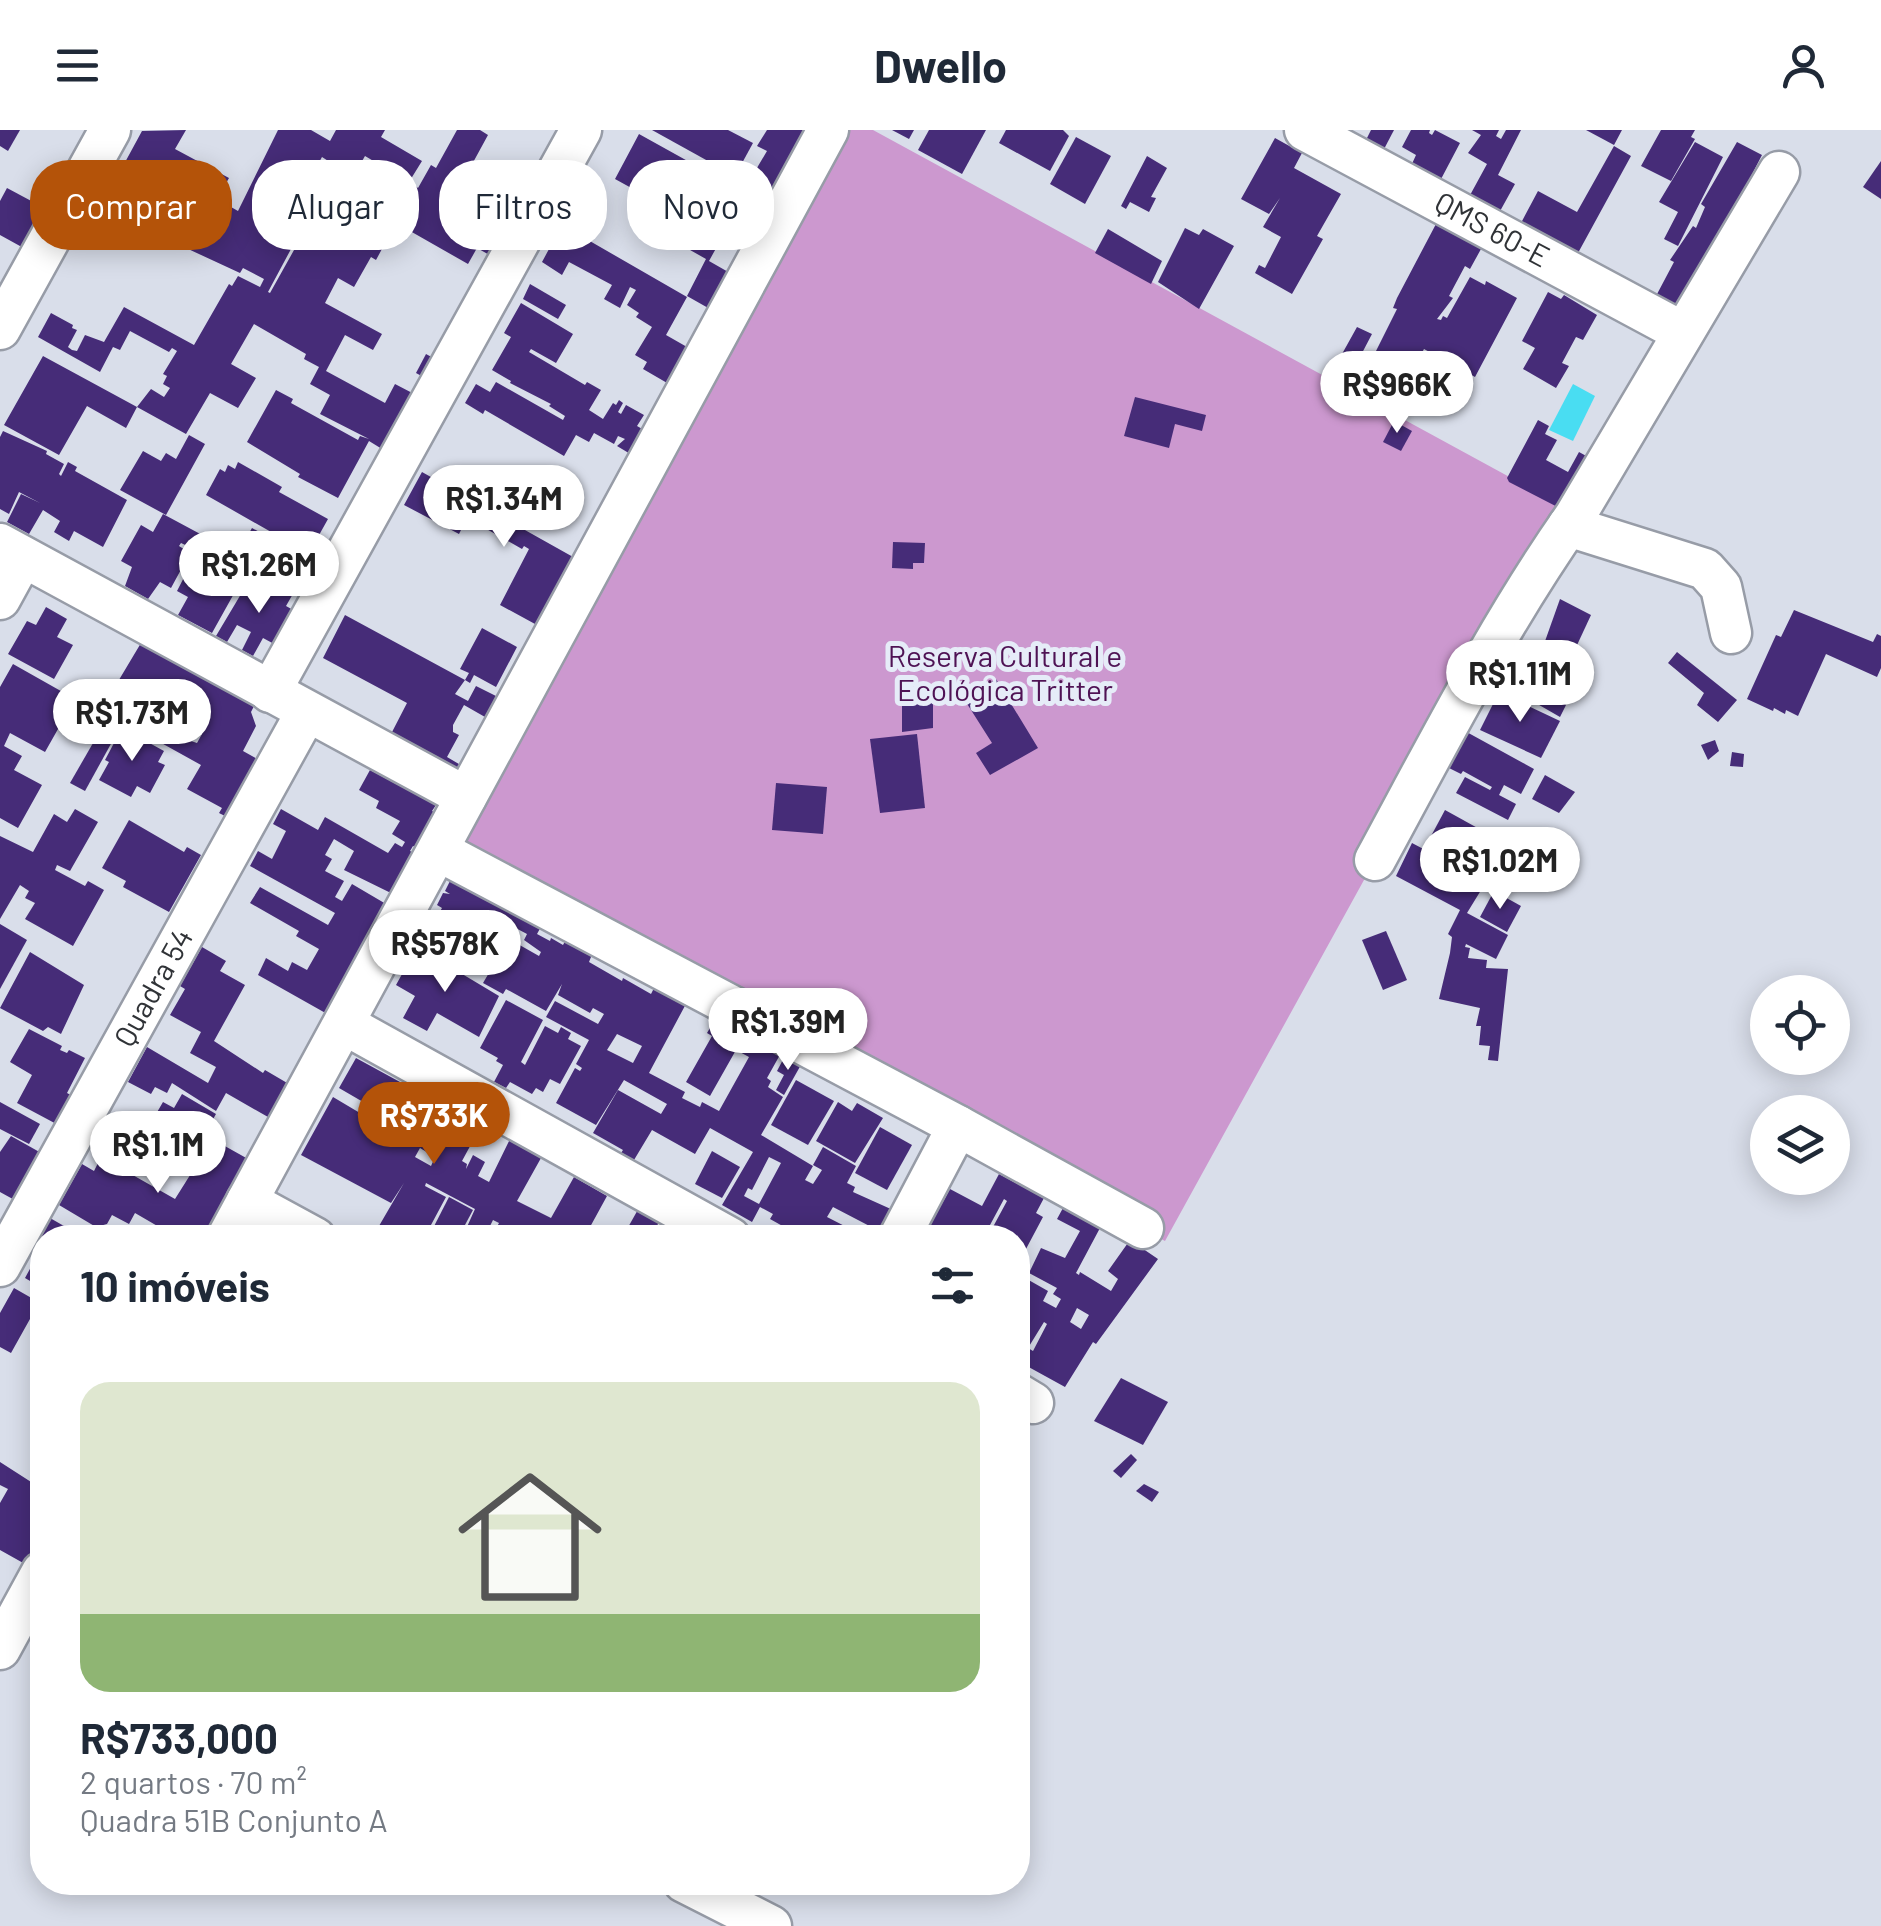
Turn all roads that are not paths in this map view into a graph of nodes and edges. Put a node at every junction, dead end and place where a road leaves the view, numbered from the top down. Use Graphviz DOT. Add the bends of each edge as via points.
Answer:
graph roads {
  1 [pos="110,130"];
  2 [pos="581,130"];
  3 [pos="828,130"];
  4 [pos="1305,130"];
  5 [pos="1779,172"];
  6 [pos="0,329"];
  7 [pos="1682,332"];
  8 [pos="1568,526"];
  9 [pos="12,550"];
  10 [pos="0,599"];
  11 [pos="1731,633"];
  12 [pos="270,692"];
  13 [pos="306,713"];
  14 [pos="466,797"];
  15 [pos="439,851"];
  16 [pos="1375,860"];
  17 [pos="344,1024"];
  18 [pos="958,1126"];
  19 [pos="247,1201"];
  20 [pos="234,1225"];
  21 [pos="291,1225"];
  22 [pos="707,1225"];
  23 [pos="906,1225"];
  24 [pos="1143,1228"];
  25 [pos="0,1266"];
  26 [pos="30,1594"];
  27 [pos="0,1649"];
  28 [pos="710,1895"];
  29 [pos="771,1926"];
  1 -- 6 [label="street"];
  2 -- 12 [label="street"];
  3 -- 14 [label="street"];
  4 -- 7 [label="street, QMS 60-E"];
  5 -- 7 [label="street"];
  7 -- 8 [label="street"];
  8 -- 11 [label="street" via="1705,569 1721,587"];
  8 -- 16 [label="street"];
  9 -- 10 [label="street"];
  9 -- 12 [label="street"];
  12 -- 13 [label="street"];
  13 -- 14 [label="street"];
  13 -- 25 [label="street, Quadra 54"];
  14 -- 15 [label="street"];
  15 -- 17 [label="street"];
  15 -- 18 [label="street"];
  17 -- 19 [label="street"];
  17 -- 22 [label="street"];
  18 -- 23 [label="street"];
  18 -- 24 [label="street"];
  19 -- 20 [label="street"];
  19 -- 21 [label="street"];
  26 -- 27 [label="street"];
  28 -- 29 [label="street"];
}
